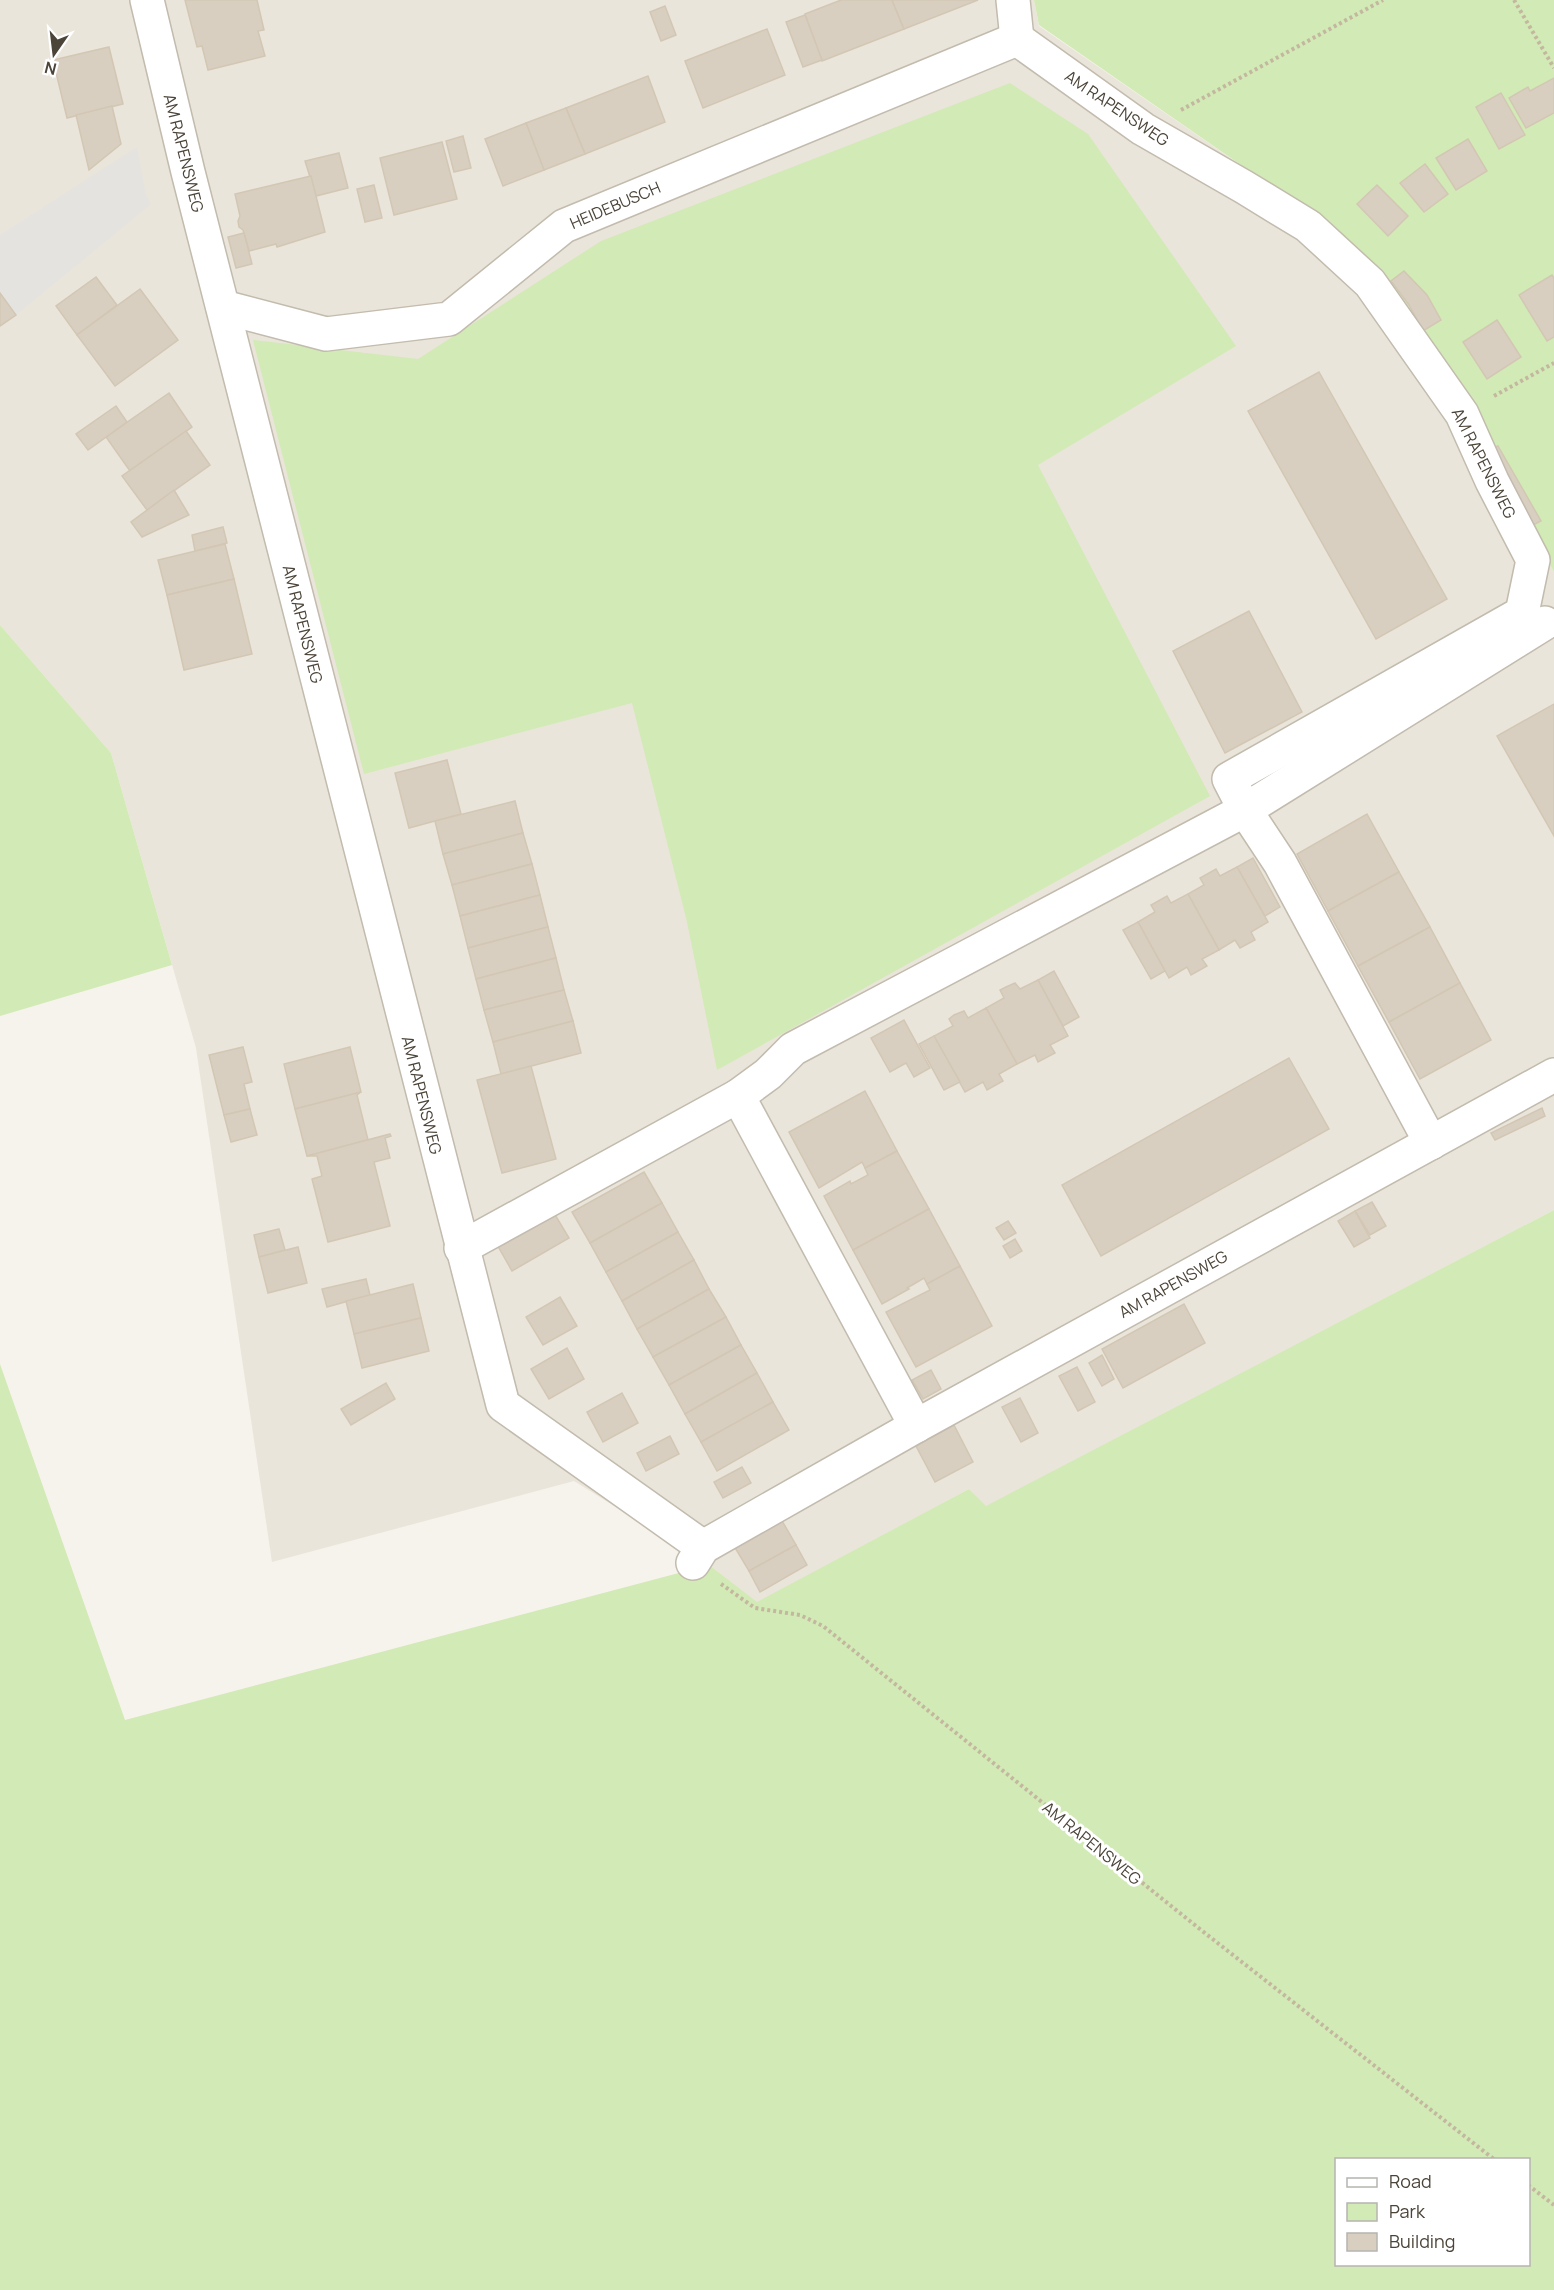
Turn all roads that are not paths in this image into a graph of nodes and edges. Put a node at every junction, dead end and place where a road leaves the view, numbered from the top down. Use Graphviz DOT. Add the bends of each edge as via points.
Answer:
graph roads {
  1 [pos="147,0"];
  2 [pos="1013,0"];
  3 [pos="1017,39"];
  4 [pos="223,307"];
  5 [pos="1545,623"];
  6 [pos="1245,810"];
  7 [pos="1554,1075"];
  8 [pos="738,1096"];
  9 [pos="1431,1143"];
  10 [pos="461,1248"];
  11 [pos="915,1426"];
  1 -- 4 [label="street, AM RAPENSWEG"];
  2 -- 3 [label="street"];
  3 -- 4 [label="street, HEIDEBUSCH" via="564,226 449,319 326,334"];
  3 -- 6 [label="street, AM RAPENSWEG" via="1143,129 1308,226 1370,283 1462,414 1533,560 1522,613 1228,779"];
  4 -- 10 [label="street, AM RAPENSWEG"];
  5 -- 6 [label="street"];
  6 -- 8 [label="street" via="793,1049"];
  6 -- 9 [label="street, AM RAPENSWEG" via="1280,863"];
  7 -- 9 [label="street, AM RAPENSWEG"];
  8 -- 10 [label="street"];
  8 -- 11 [label="street"];
  9 -- 11 [label="street, AM RAPENSWEG"];
  10 -- 11 [label="street, AM RAPENSWEG" via="503,1405 698,1555"];
}
